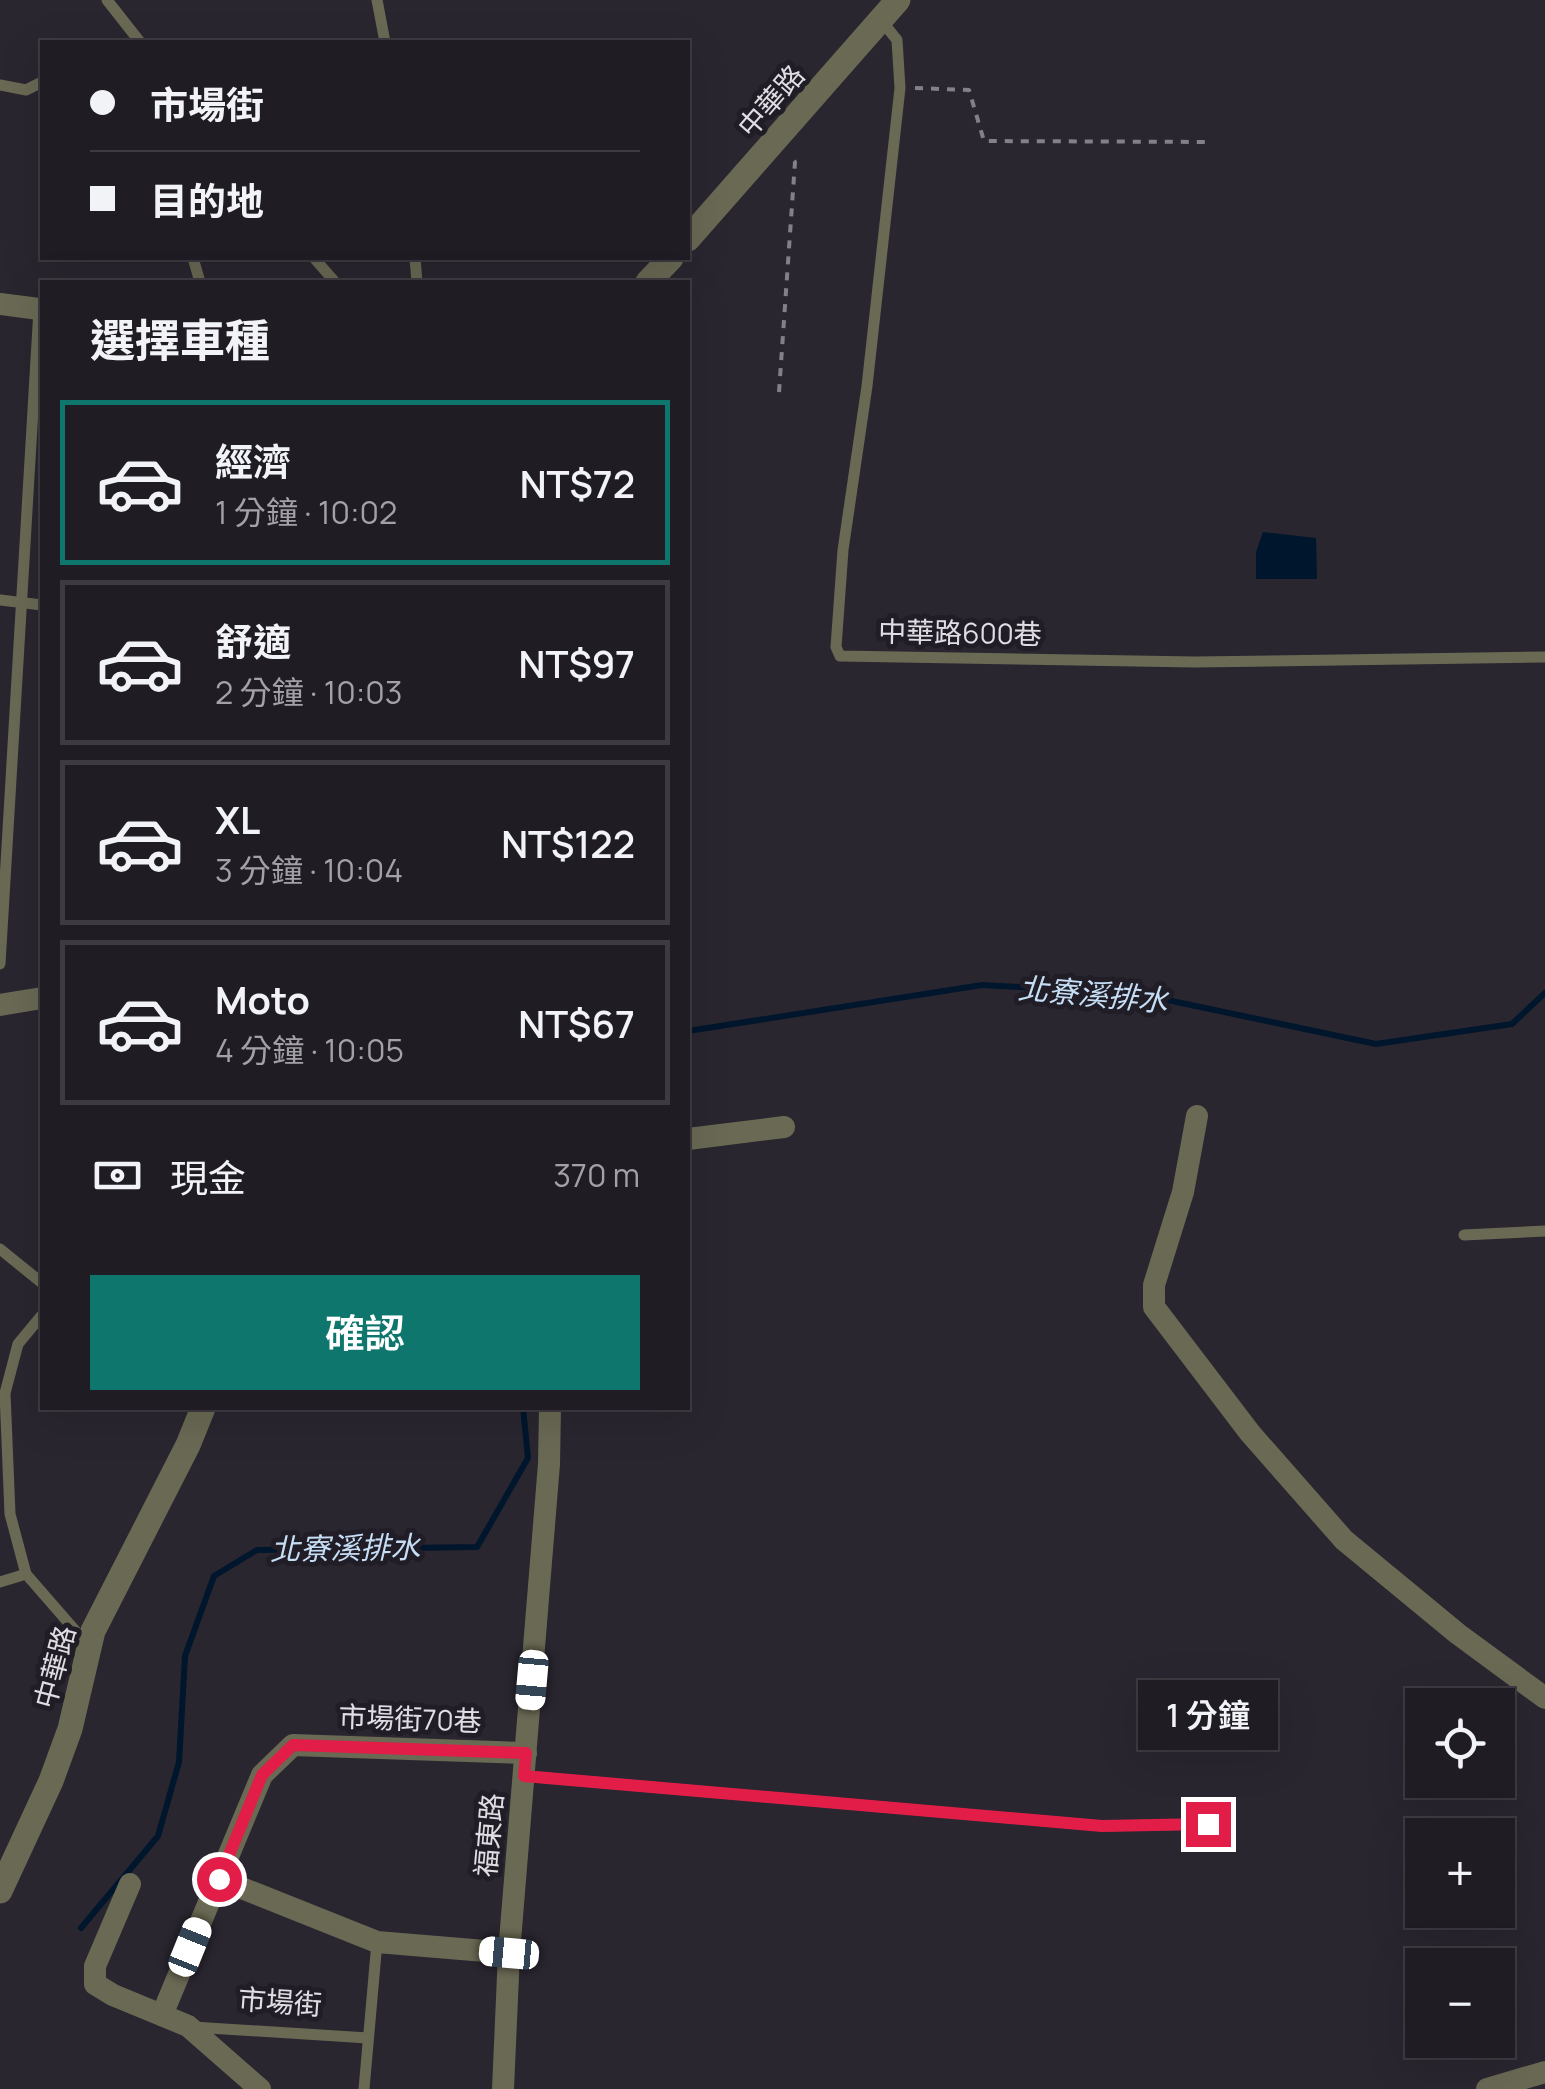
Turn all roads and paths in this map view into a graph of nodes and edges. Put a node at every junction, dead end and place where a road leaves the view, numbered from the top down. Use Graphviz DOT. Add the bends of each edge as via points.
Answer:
graph roads {
  1 [pos="107,0"];
  2 [pos="378,0"];
  3 [pos="889,10"];
  4 [pos="138,40"];
  5 [pos="385,40"];
  6 [pos="40,83"];
  7 [pos="0,85"];
  8 [pos="900,88"];
  9 [pos="776,142"];
  10 [pos="1212,142"];
  11 [pos="690,237"];
  12 [pos="316,260"];
  13 [pos="669,260"];
  14 [pos="332,280"];
  15 [pos="650,280"];
  16 [pos="0,304"];
  17 [pos="40,309"];
  18 [pos="40,325"];
  19 [pos="779,392"];
  20 [pos="0,600"];
  21 [pos="23,603"];
  22 [pos="40,605"];
  23 [pos="1545,658"];
  24 [pos="0,964"];
  25 [pos="40,998"];
  26 [pos="0,1005"];
  27 [pos="1197,1116"];
  28 [pos="784,1127"];
  29 [pos="690,1139"];
  30 [pos="1545,1230"];
  31 [pos="1464,1235"];
  32 [pos="0,1249"];
  33 [pos="40,1282"];
  34 [pos="40,1318"];
  35 [pos="3,1392"];
  36 [pos="202,1410"];
  37 [pos="550,1410"];
  38 [pos="5,1515"];
  39 [pos="26,1574"];
  40 [pos="0,1582"];
  41 [pos="90,1648"];
  42 [pos="1545,1698"];
  43 [pos="525,1764"];
  44 [pos="1208,1824"];
  45 [pos="8,1852"];
  46 [pos="219,1879"];
  47 [pos="130,1884"];
  48 [pos="0,1891"];
  49 [pos="377,1942"];
  50 [pos="509,1953"];
  51 [pos="162,2015"];
  52 [pos="188,2026"];
  53 [pos="368,2038"];
  54 [pos="1545,2072"];
  55 [pos="260,2089"];
  56 [pos="364,2089"];
  57 [pos="502,2089"];
  58 [pos="1487,2089"];
  1 -- 4 [label="lane"];
  2 -- 5 [label="lane"];
  3 -- 8 [label="lane, 中華路600巷"];
  3 -- 9 [label="street, 中華路"];
  6 -- 7 [label="lane" via="26,90"];
  8 -- 10 [label="path" via="970,90 984,141"];
  8 -- 23 [label="lane, 中華路600巷" via="844,550 840,656"];
  9 -- 11 [label="street, 中華路"];
  9 -- 19 [label="path" via="794,162"];
  12 -- 14 [label="lane"];
  13 -- 15 [label="street"];
  16 -- 17 [label="street"];
  18 -- 21 [label="lane"];
  20 -- 21 [label="lane"];
  21 -- 22 [label="lane"];
  21 -- 24 [label="lane"];
  25 -- 26 [label="street"];
  27 -- 42 [label="street" via="1154,1307 1250,1433 1344,1540"];
  28 -- 29 [label="street"];
  30 -- 31 [label="lane"];
  32 -- 33 [label="lane"];
  34 -- 35 [label="lane" via="18,1344"];
  35 -- 38 [label="lane"];
  36 -- 41 [label="street, 中華路"];
  37 -- 43 [label="street, 福東路"];
  38 -- 39 [label="lane"];
  39 -- 40 [label="lane"];
  39 -- 41 [label="lane"];
  41 -- 45 [label="street, 中華路" via="51,1781"];
  43 -- 44 [label="lane" via="1102,1826"];
  43 -- 46 [label="street, 市場街70巷" via="293,1745 262,1775"];
  43 -- 50 [label="street, 福東路"];
  45 -- 48 [label="street, 中華路"];
  46 -- 49 [label="street"];
  46 -- 51 [label="street"];
  47 -- 51 [label="street, 市場街" via="95,1966 95,1984"];
  49 -- 50 [label="street"];
  49 -- 53 [label="lane"];
  50 -- 57 [label="street, 福東路"];
  51 -- 52 [label="street, 市場街"];
  52 -- 53 [label="lane, 市場街"];
  52 -- 55 [label="street, 市場街"];
  53 -- 56 [label="lane"];
  54 -- 58 [label="street"];
}
